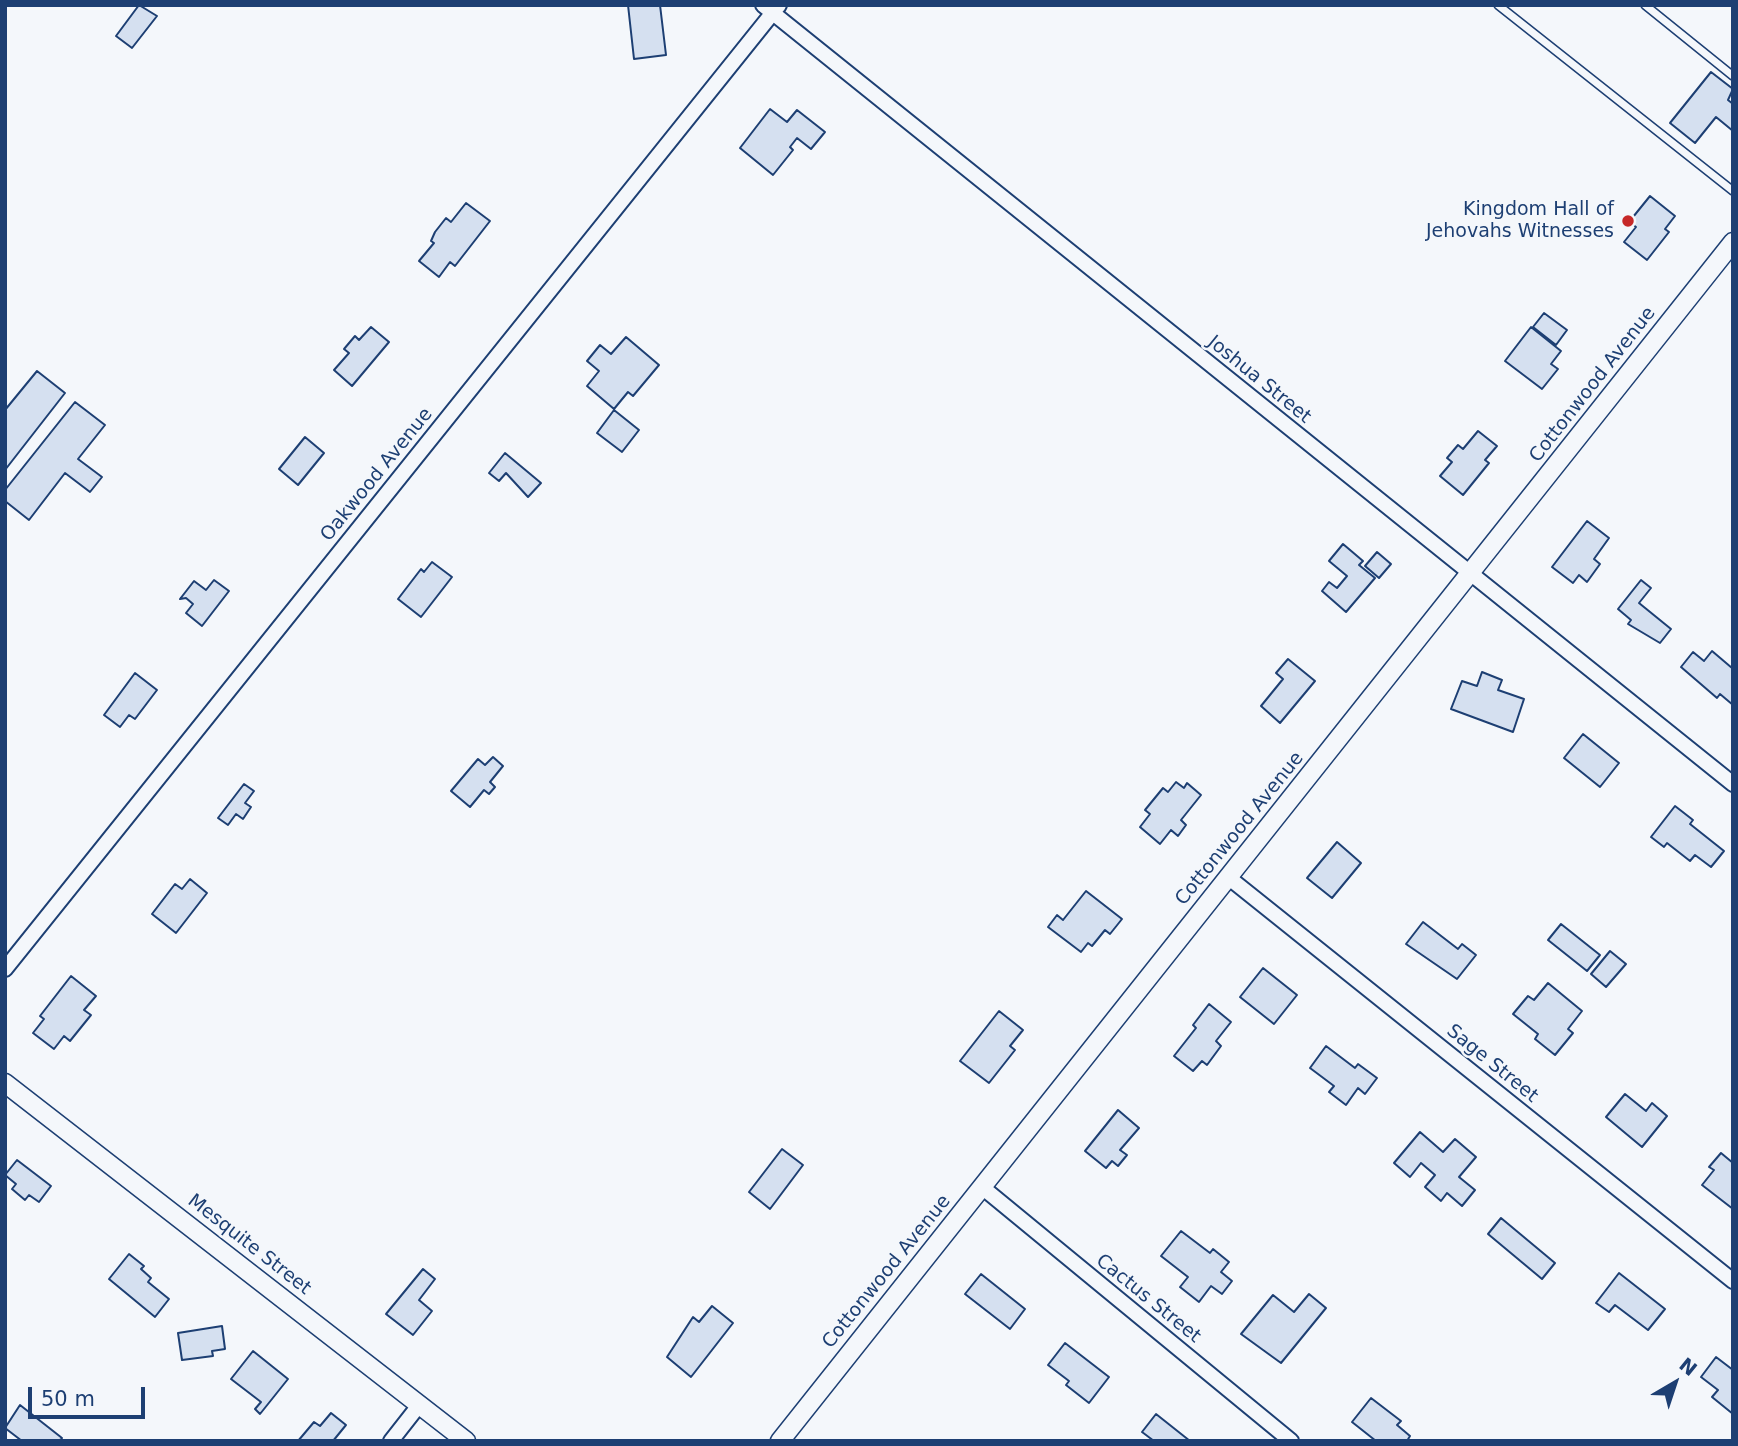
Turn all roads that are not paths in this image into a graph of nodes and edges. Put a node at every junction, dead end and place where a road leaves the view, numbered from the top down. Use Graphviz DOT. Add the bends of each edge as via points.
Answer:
graph roads {
  1 [pos="1498,5"];
  2 [pos="1644,5"];
  3 [pos="772,8"];
  4 [pos="1733,76"];
  5 [pos="1733,191"];
  6 [pos="1733,242"];
  7 [pos="1470,573"];
  8 [pos="1733,783"];
  9 [pos="1228,877"];
  10 [pos="5,969"];
  11 [pos="5,1083"];
  12 [pos="982,1187"];
  13 [pos="1733,1281"];
  14 [pos="420,1404"];
  15 [pos="391,1441"];
  16 [pos="466,1441"];
  17 [pos="780,1441"];
  18 [pos="1291,1441"];
  1 -- 5 [label="lane"];
  2 -- 4 [label="lane"];
  3 -- 7 [label="street, Joshua Street"];
  3 -- 10 [label="street, Oakwood Avenue"];
  6 -- 7 [label="street, Cottonwood Avenue"];
  7 -- 8 [label="street, Joshua Street"];
  7 -- 9 [label="street, Cottonwood Avenue"];
  9 -- 12 [label="street, Cottonwood Avenue"];
  9 -- 13 [label="street, Sage Street"];
  11 -- 14 [label="street, Mesquite Street"];
  12 -- 17 [label="street, Cottonwood Avenue"];
  12 -- 18 [label="street, Cactus Street"];
  14 -- 15 [label="street"];
  14 -- 16 [label="street, Mesquite Street"];
}
